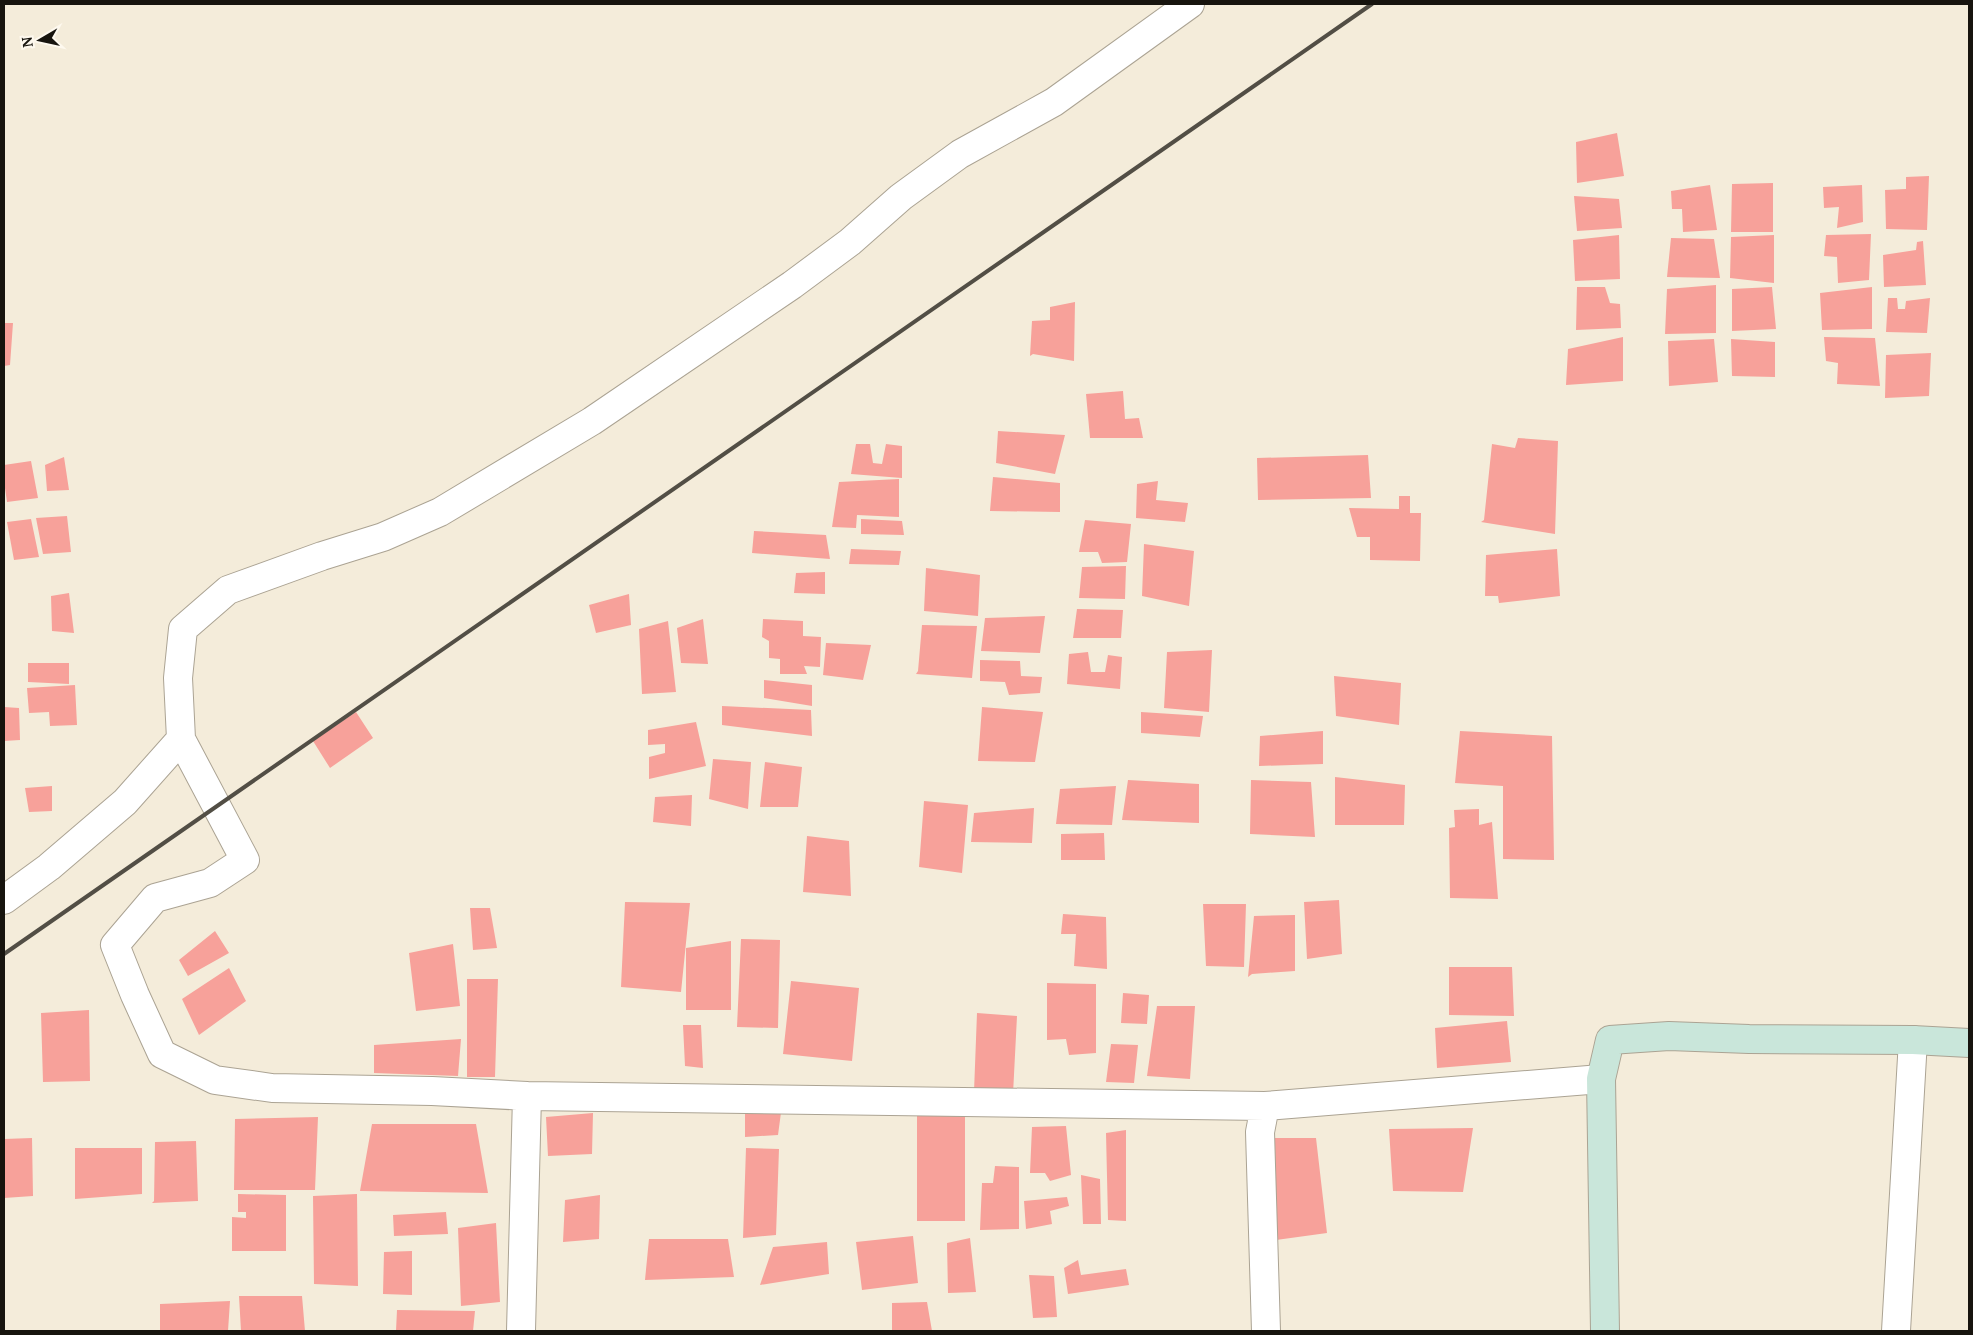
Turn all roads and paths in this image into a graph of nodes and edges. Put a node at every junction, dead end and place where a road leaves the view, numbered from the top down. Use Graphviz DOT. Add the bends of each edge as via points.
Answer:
graph roads {
  1 [pos="1190,4"];
  2 [pos="181,739"];
  3 [pos="4,900"];
  4 [pos="1913,1040"];
  5 [pos="1969,1043"];
  6 [pos="1601,1079"];
  7 [pos="526,1096"];
  8 [pos="1265,1106"];
  9 [pos="521,1331"];
  10 [pos="1266,1331"];
  11 [pos="1605,1331"];
  12 [pos="1896,1331"];
  1 -- 2 [label="street" via="1054,102 960,154 792,285 592,422 440,512 383,537 228,590 183,629 178,678"];
  2 -- 3 [label="street" via="126,802 49,868"];
  2 -- 7 [label="street" via="246,860 210,883 155,898 116,945 134,995 162,1054 215,1080 272,1088"];
  4 -- 5 [label="street"];
  4 -- 6 [label="street" via="1749,1040 1669,1036 1610,1040"];
  4 -- 12 [label="street"];
  6 -- 8 [label="street"];
  6 -- 11 [label="street"];
  7 -- 8 [label="street"];
  7 -- 9 [label="street"];
  8 -- 10 [label="street" via="1260,1132"];
}
